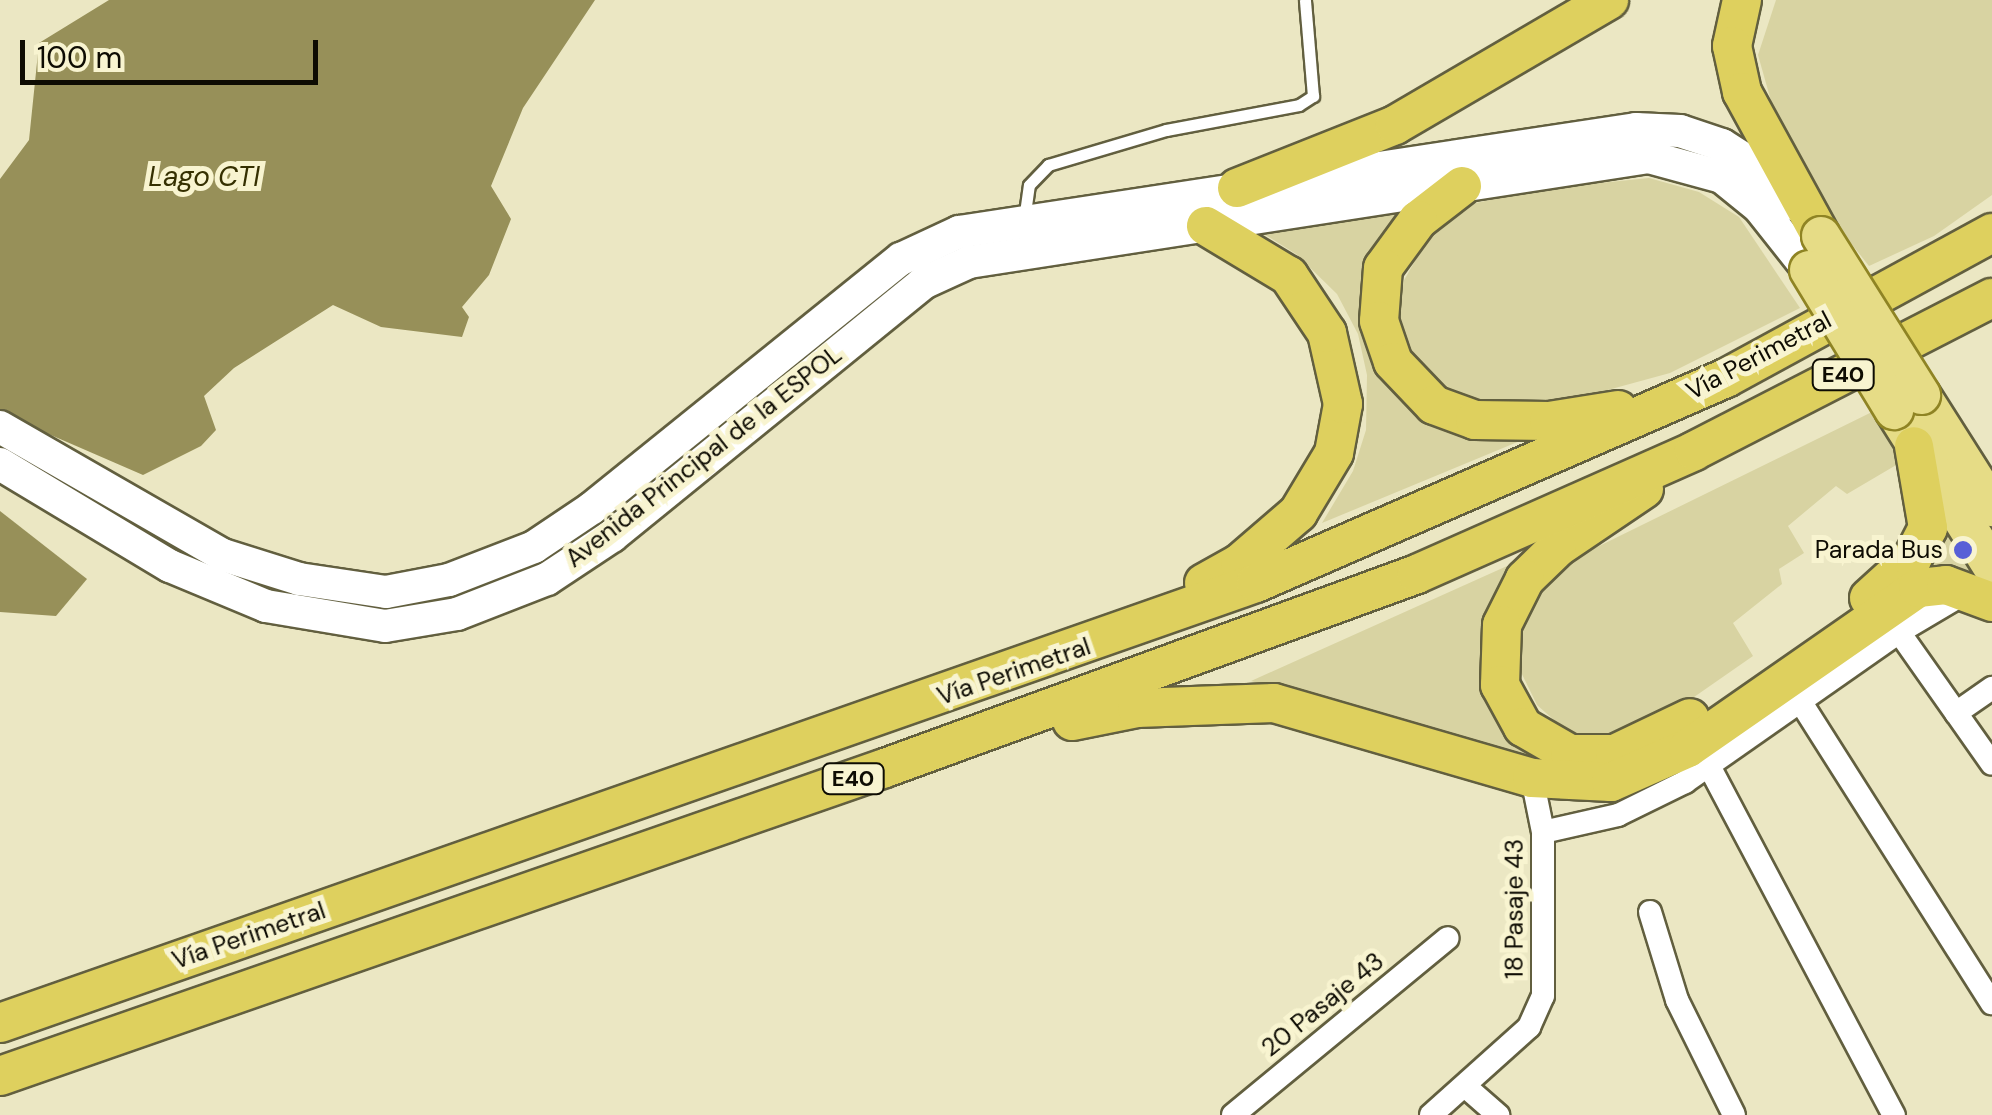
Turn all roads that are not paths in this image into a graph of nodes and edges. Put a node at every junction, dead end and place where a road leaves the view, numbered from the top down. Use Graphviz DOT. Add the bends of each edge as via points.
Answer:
graph roads {
  1 [pos="1305,0"];
  2 [pos="1608,0"];
  3 [pos="1742,0"];
  4 [pos="1462,186"];
  5 [pos="1237,188"];
  6 [pos="1164,213"];
  7 [pos="1992,220"];
  8 [pos="1206,226"];
  9 [pos="1029,235"];
  10 [pos="1978,240"];
  11 [pos="1815,253"];
  12 [pos="1992,298"];
  13 [pos="1726,378"];
  14 [pos="1908,403"];
  15 [pos="0,427"];
  16 [pos="673,441"];
  17 [pos="1914,446"];
  18 [pos="1694,452"];
  19 [pos="0,464"];
  20 [pos="696,470"];
  21 [pos="1992,507"];
  22 [pos="1985,586"];
  23 [pos="1898,632"];
  24 [pos="1080,650"];
  25 [pos="1992,688"];
  26 [pos="1800,701"];
  27 [pos="1956,713"];
  28 [pos="1992,764"];
  29 [pos="1709,766"];
  30 [pos="885,768"];
  31 [pos="1532,778"];
  32 [pos="1543,832"];
  33 [pos="1650,912"];
  34 [pos="1448,938"];
  35 [pos="1992,1003"];
  36 [pos="0,1023"];
  37 [pos="0,1076"];
  38 [pos="1466,1087"];
  39 [pos="1233,1115"];
  40 [pos="1431,1115"];
  41 [pos="1498,1115"];
  42 [pos="1734,1115"];
  43 [pos="1894,1115"];
  1 -- 9 [label="lane" via="1313,96 1299,106 1166,130 1048,165 1029,185"];
  2 -- 5 [label="highway" via="1396,125"];
  3 -- 11 [label="highway" via="1732,46 1742,92"];
  4 -- 8 [label="main road"];
  4 -- 11 [label="main road" via="1620,159 1674,159 1740,189"];
  4 -- 13 [label="highway" via="1407,232 1379,280 1382,336 1393,362 1422,396 1475,420 1536,422 1624,408"];
  5 -- 6 [label="main road"];
  5 -- 11 [label="main road" via="1621,130 1666,129 1709,139 1749,161"];
  6 -- 8 [label="main road"];
  6 -- 9 [label="main road, Avenida Principal de la ESPOL" via="1128,234"];
  6 -- 9 [label="main road, Avenida Principal de la ESPOL" via="1128,201"];
  7 -- 10 [label="highway, Vía Perimetral"];
  8 -- 24 [label="highway" via="1274,264 1310,303 1339,370 1339,437 1319,483 1240,564"];
  9 -- 16 [label="main road, Avenida Principal de la ESPOL" via="959,232 901,259"];
  9 -- 20 [label="main road, Avenida Principal de la ESPOL" via="924,282"];
  10 -- 13 [label="highway, Vía Perimetral / E40"];
  11 -- 14 [label="main road, bridge"];
  12 -- 18 [label="highway, Vía Perimetral / E40"];
  13 -- 24 [label="highway, Vía Perimetral / E40" via="1391,527"];
  14 -- 17 [label="main road"];
  14 -- 21 [label="main road"];
  15 -- 16 [label="main road, Avenida Principal de la ESPOL" via="223,555 299,579 386,592 449,580 534,547"];
  16 -- 20 [label="main road"];
  17 -- 18 [label="highway" via="1928,528 1912,560 1881,590 1709,708 1650,740 1599,756 1554,750 1522,726 1500,685 1499,638 1508,609 1542,560"];
  17 -- 22 [label="main road"];
  18 -- 30 [label="highway, Vía Perimetral / E40" via="1416,574"];
  19 -- 20 [label="main road, Avenida Principal de la ESPOL" via="170,566 266,606 384,626 458,614 547,579"];
  22 -- 23 [label="street"];
  22 -- 31 [label="highway" via="1938,584 1896,599 1655,767 1611,782"];
  23 -- 26 [label="street"];
  23 -- 27 [label="street"];
  24 -- 36 [label="highway, Vía Perimetral / E40"];
  25 -- 27 [label="street"];
  26 -- 29 [label="street"];
  26 -- 35 [label="street"];
  27 -- 28 [label="street"];
  29 -- 32 [label="street" via="1618,815"];
  29 -- 43 [label="street"];
  30 -- 31 [label="highway" via="1113,712 1243,701 1304,708"];
  30 -- 37 [label="highway, Vía Perimetral / E40"];
  31 -- 32 [label="street, 18 Pasaje 43"];
  32 -- 38 [label="street, 18 Pasaje 43" via="1542,996 1529,1028"];
  33 -- 42 [label="street" via="1677,1000"];
  34 -- 39 [label="street, 20 Pasaje 43"];
  38 -- 40 [label="street, 18 Pasaje 43"];
  38 -- 41 [label="street"];
}
